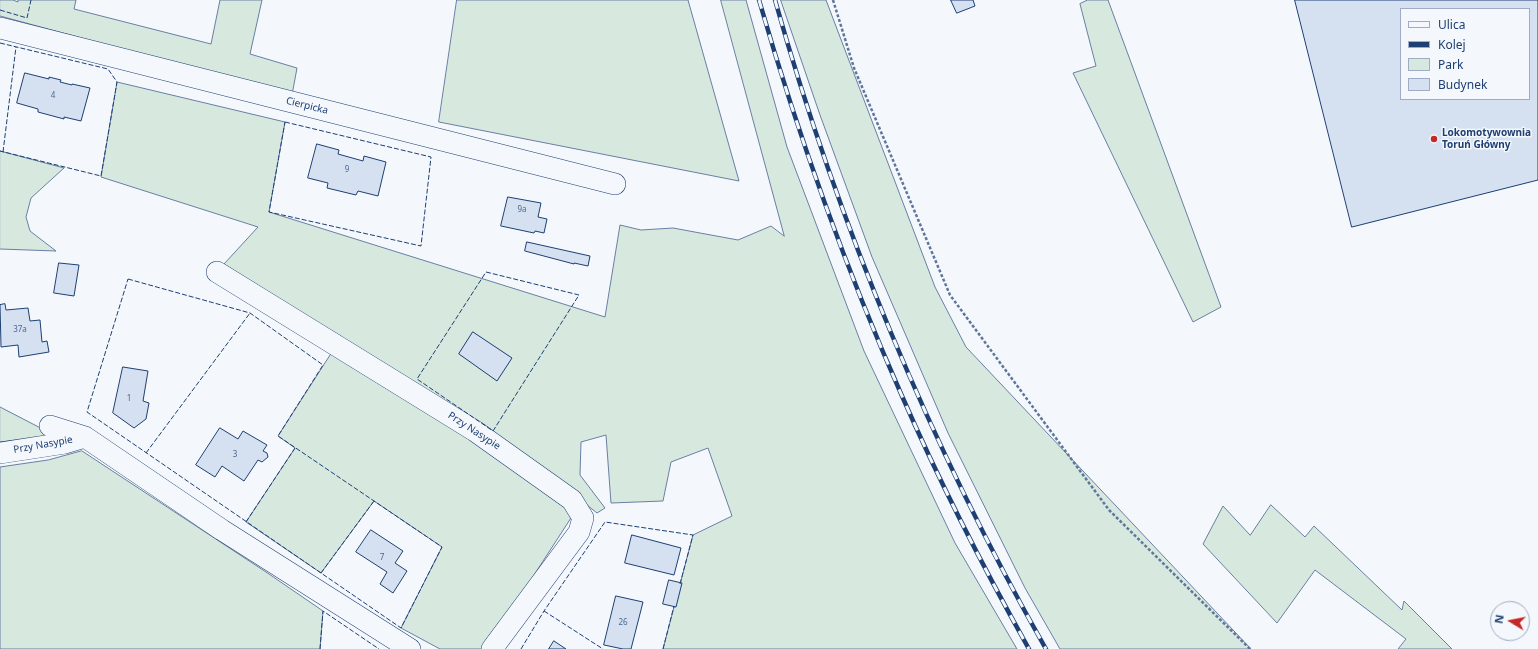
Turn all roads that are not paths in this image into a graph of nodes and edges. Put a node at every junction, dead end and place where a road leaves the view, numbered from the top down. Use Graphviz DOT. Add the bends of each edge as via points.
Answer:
graph roads {
  1 [pos="0,28"];
  2 [pos="614,184"];
  3 [pos="217,272"];
  4 [pos="50,426"];
  5 [pos="85,437"];
  6 [pos="0,453"];
  7 [pos="410,649"];
  8 [pos="492,649"];
  1 -- 2 [label="street, Cierpicka"];
  3 -- 8 [label="street, Przy Nasypie" via="475,431 577,505 583,518 579,532"];
  4 -- 5 [label="street"];
  5 -- 6 [label="street, Przy Nasypie" via="65,443"];
  5 -- 7 [label="street" via="222,530"];
}
